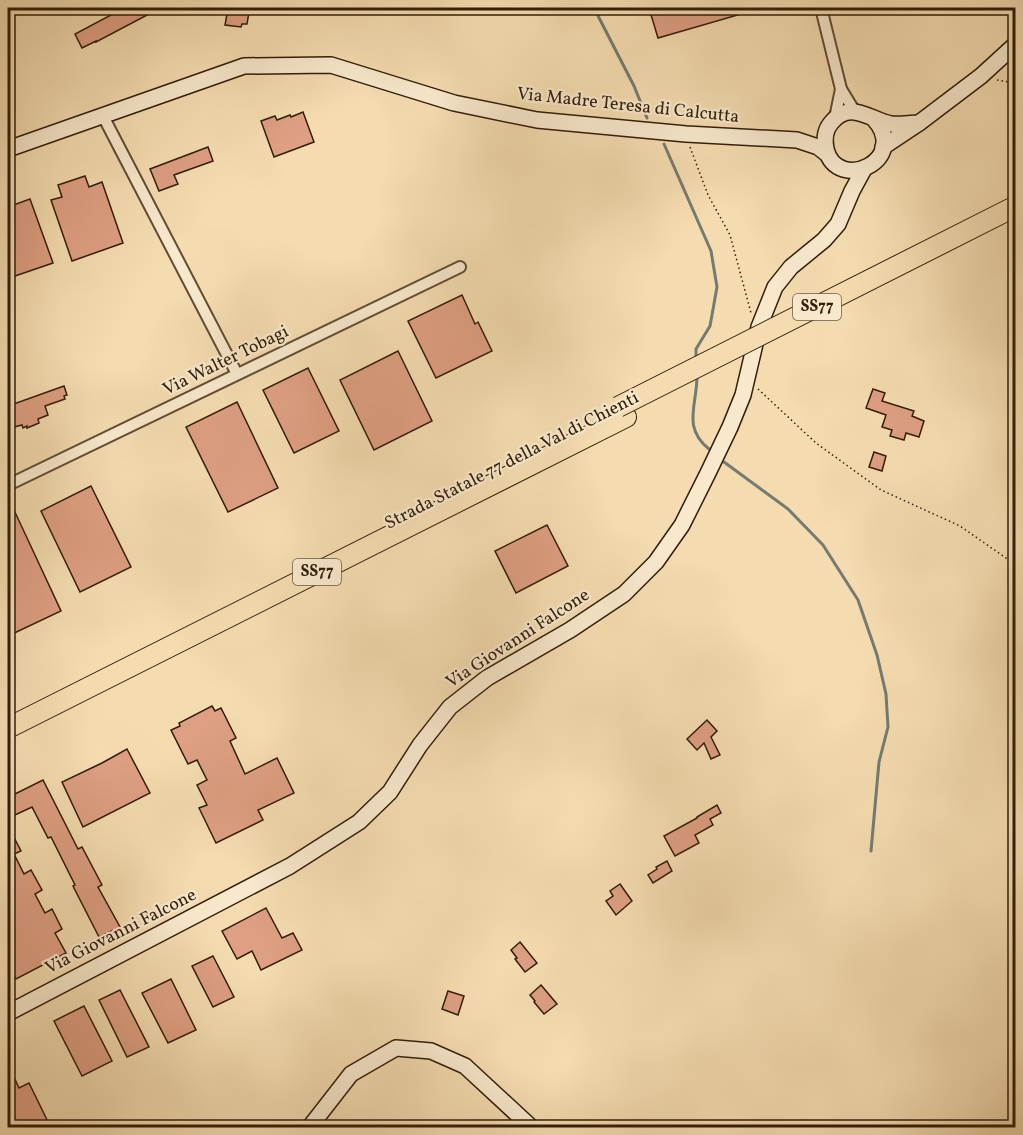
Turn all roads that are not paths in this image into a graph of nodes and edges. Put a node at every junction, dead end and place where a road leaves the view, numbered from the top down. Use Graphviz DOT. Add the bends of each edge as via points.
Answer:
graph roads {
  1 [pos="821,8"];
  2 [pos="1016,44"];
  3 [pos="841,89"];
  4 [pos="855,112"];
  5 [pos="103,116"];
  6 [pos="836,118"];
  7 [pos="873,118"];
  8 [pos="919,123"];
  9 [pos="826,132"];
  10 [pos="797,140"];
  11 [pos="883,147"];
  12 [pos="8,149"];
  13 [pos="830,157"];
  14 [pos="864,169"];
  15 [pos="846,206"];
  16 [pos="1016,206"];
  17 [pos="1016,220"];
  18 [pos="459,267"];
  19 [pos="237,374"];
  20 [pos="622,412"];
  21 [pos="8,485"];
  22 [pos="8,714"];
  23 [pos="8,728"];
  24 [pos="8,1013"];
  25 [pos="309,1128"];
  26 [pos="532,1128"];
  1 -- 3 [label="street"];
  2 -- 8 [label="street"];
  3 -- 4 [label="street"];
  3 -- 6 [label="street"];
  4 -- 6 [label="street"];
  4 -- 7 [label="street"];
  5 -- 10 [label="street, Via Madre Teresa di Calcutta" via="244,66 331,65 454,103 537,120"];
  5 -- 12 [label="street, Via Madre Teresa di Calcutta"];
  5 -- 19 [label="street"];
  6 -- 9 [label="street"];
  7 -- 8 [label="street" via="891,124"];
  7 -- 11 [label="street" via="882,131"];
  8 -- 11 [label="street"];
  9 -- 10 [label="street, Via Madre Teresa di Calcutta"];
  9 -- 13 [label="street"];
  10 -- 13 [label="street, Via Madre Teresa di Calcutta" via="818,147"];
  11 -- 14 [label="street" via="877,161"];
  13 -- 14 [label="street" via="846,170"];
  13 -- 15 [label="street" via="843,176"];
  14 -- 15 [label="street, Via Giovanni Falcone"];
  15 -- 24 [label="street, Via Giovanni Falcone" via="838,224 824,240 791,267 775,287 759,327 743,395 708,473 682,525 656,562 624,594 487,678 450,707 390,792 359,822 290,866"];
  16 -- 20 [label="highway, Strada Statale 77 della Val di Chienti / SS77, bridge"];
  17 -- 20 [label="highway, Strada Statale 77 della Val di Chienti / SS77"];
  18 -- 19 [label="street, Via Walter Tobagi"];
  19 -- 21 [label="street, Via Walter Tobagi"];
  20 -- 22 [label="highway, Strada Statale 77 della Val di Chienti / SS77"];
  20 -- 23 [label="highway, Strada Statale 77 della Val di Chienti / SS77"];
  25 -- 26 [label="street" via="351,1074 396,1048 431,1051 465,1066"];
}
